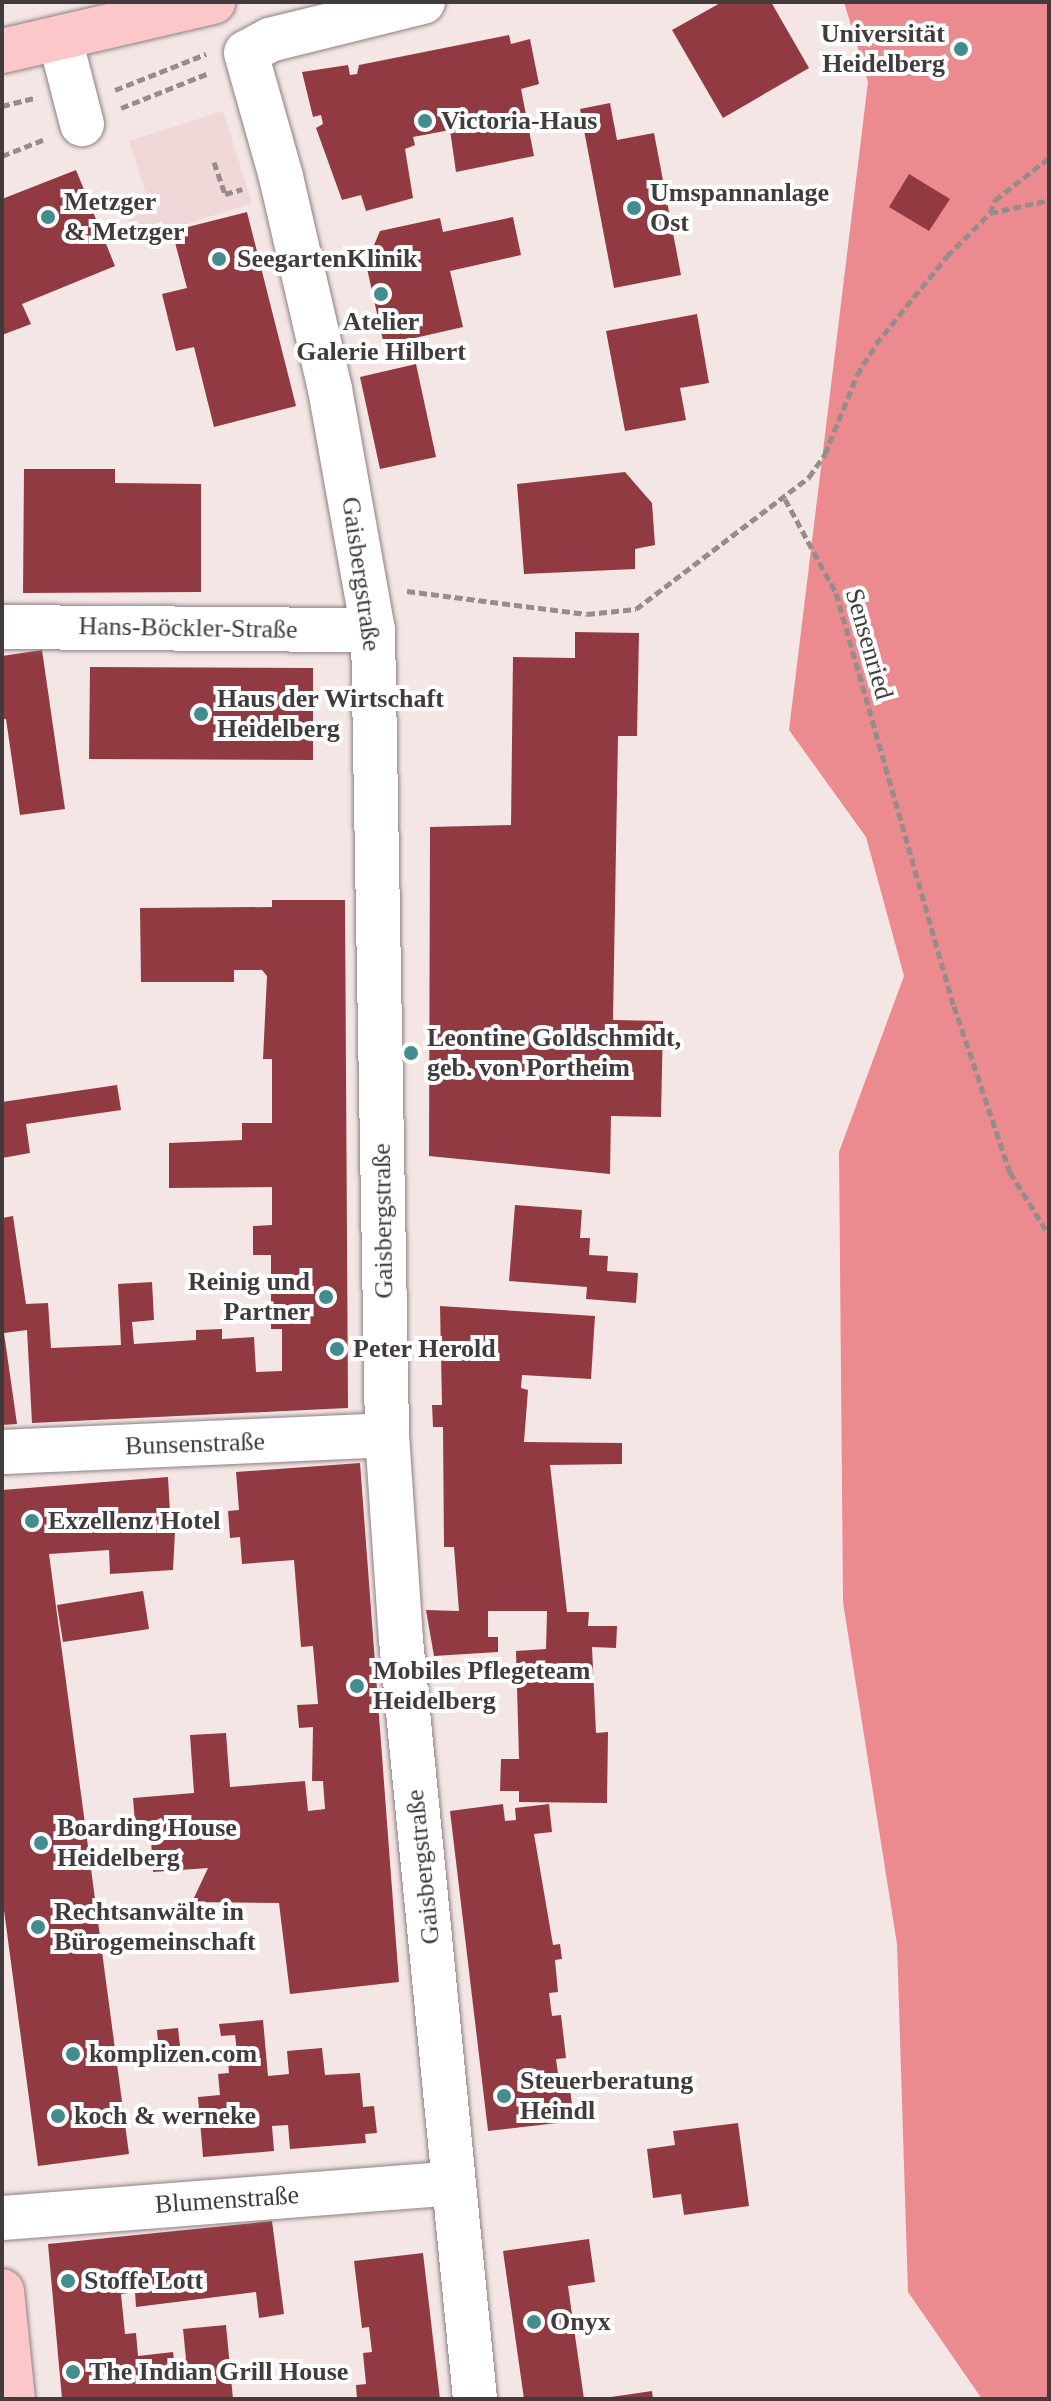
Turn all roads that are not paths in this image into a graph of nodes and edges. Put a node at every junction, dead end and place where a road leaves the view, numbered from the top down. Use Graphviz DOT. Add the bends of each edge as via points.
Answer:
graph roads {
  1 [pos="119,2"];
  2 [pos="213,2"];
  3 [pos="423,2"];
  4 [pos="73,36"];
  5 [pos="2,51"];
  6 [pos="77,109"];
  7 [pos="2,627"];
  8 [pos="373,630"];
  9 [pos="387,1435"];
  10 [pos="2,1452"];
  11 [pos="453,2183"];
  12 [pos="2,2218"];
  13 [pos="2,2291"];
  14 [pos="13,2399"];
  15 [pos="475,2399"];
  1 -- 4 [label="main road"];
  2 -- 4 [label="main road"];
  3 -- 8 [label="street, Gaisbergstraße" via="231,51 293,224"];
  4 -- 5 [label="main road"];
  4 -- 6 [label="street"];
  7 -- 8 [label="street, Hans-Böckler-Straße"];
  8 -- 9 [label="street, Gaisbergstraße"];
  9 -- 10 [label="street, Bunsenstraße"];
  9 -- 11 [label="street, Gaisbergstraße" via="401,1640"];
  11 -- 12 [label="street, Blumenstraße"];
  11 -- 15 [label="street, Gaisbergstraße"];
  13 -- 14 [label="main road"];
}
